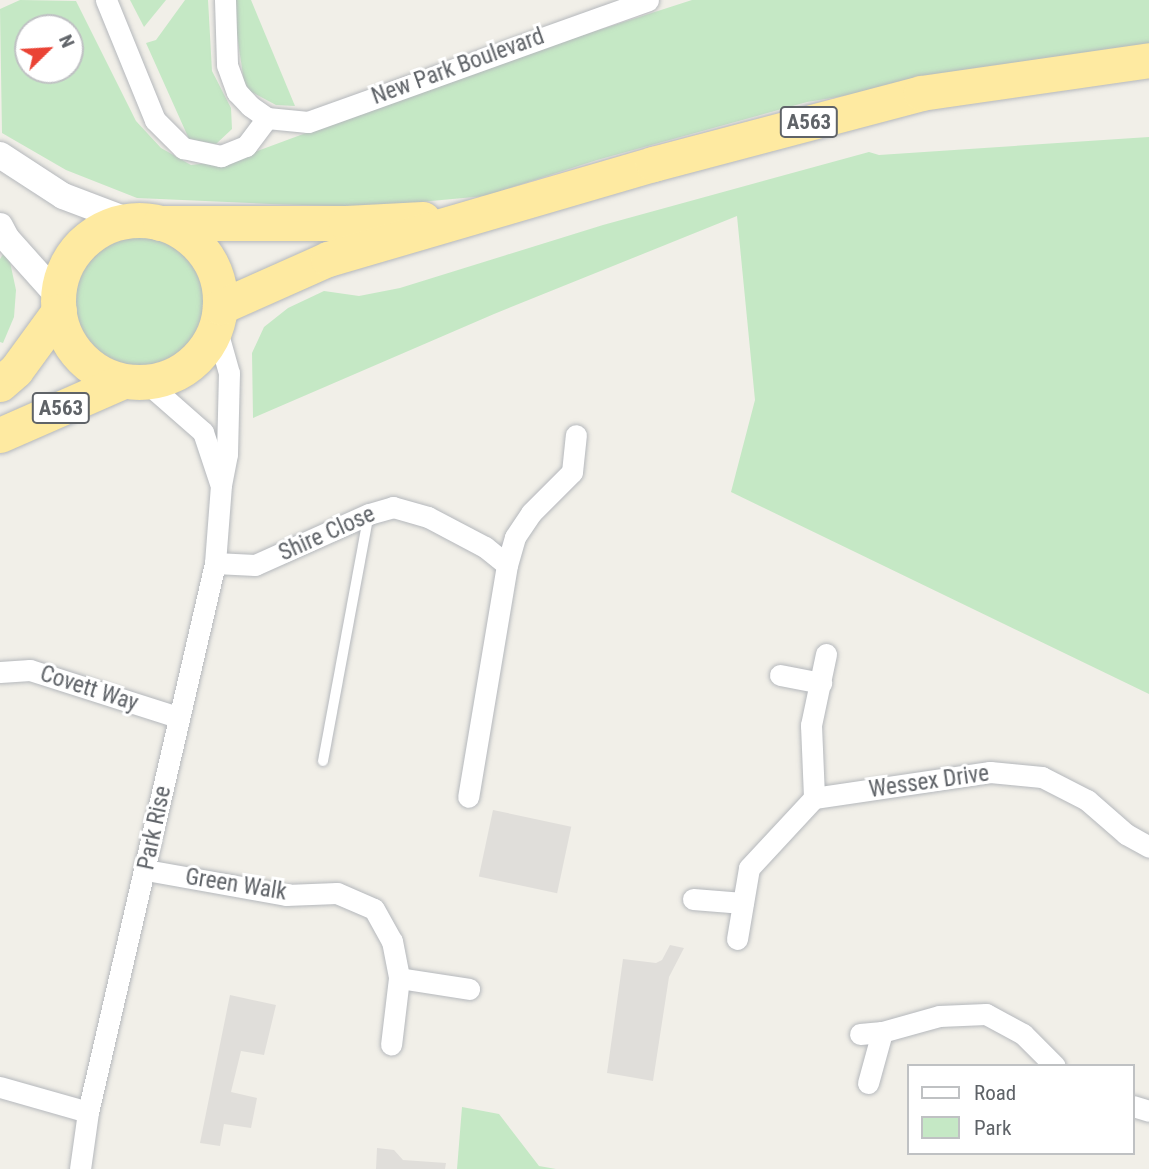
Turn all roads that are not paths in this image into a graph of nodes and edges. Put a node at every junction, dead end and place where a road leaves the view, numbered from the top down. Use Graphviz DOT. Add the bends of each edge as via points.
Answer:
graph roads {
  1 [pos="106,0"];
  2 [pos="225,0"];
  3 [pos="648,0"];
  4 [pos="1149,60"];
  5 [pos="267,117"];
  6 [pos="0,155"];
  7 [pos="475,215"];
  8 [pos="144,222"];
  9 [pos="0,226"];
  10 [pos="58,304"];
  11 [pos="218,317"];
  12 [pos="135,382"];
  13 [pos="0,384"];
  14 [pos="0,435"];
  15 [pos="576,435"];
  16 [pos="221,485"];
  17 [pos="369,514"];
  18 [pos="215,563"];
  19 [pos="507,565"];
  20 [pos="826,654"];
  21 [pos="0,672"];
  22 [pos="780,675"];
  23 [pos="821,683"];
  24 [pos="177,717"];
  25 [pos="323,761"];
  26 [pos="468,797"];
  27 [pos="814,798"];
  28 [pos="1149,848"];
  29 [pos="146,870"];
  30 [pos="693,899"];
  31 [pos="743,903"];
  32 [pos="737,939"];
  33 [pos="399,978"];
  34 [pos="469,989"];
  35 [pos="882,1032"];
  36 [pos="860,1034"];
  37 [pos="391,1045"];
  38 [pos="1053,1064"];
  39 [pos="868,1083"];
  40 [pos="0,1087"];
  41 [pos="88,1112"];
  42 [pos="80,1169"];
  1 -- 5 [label="street" via="156,120 183,148 220,156 246,146"];
  2 -- 5 [label="street" via="228,65 237,92"];
  3 -- 5 [label="street, New Park Boulevard" via="308,122"];
  4 -- 7 [label="highway, A563" via="921,93"];
  6 -- 8 [label="street" via="63,196"];
  7 -- 8 [label="highway, A563" via="345,223"];
  7 -- 11 [label="highway, A563" via="328,259"];
  8 -- 10 [label="highway" via="107,227 88,238 62,274"];
  8 -- 11 [label="highway" via="180,232 198,246 219,285"];
  9 -- 10 [label="street"];
  10 -- 12 [label="highway" via="66,336 80,357 99,372"];
  10 -- 13 [label="highway, A563" via="16,370"];
  11 -- 12 [label="highway" via="206,348 190,365 169,377"];
  11 -- 16 [label="street, Park Rise" via="229,373 227,454"];
  12 -- 14 [label="highway, A563"];
  12 -- 16 [label="street, Park Rise" via="203,432"];
  15 -- 19 [label="street" via="572,472 530,513"];
  16 -- 18 [label="street, Park Rise"];
  17 -- 18 [label="street, Shire Close" via="254,565"];
  17 -- 19 [label="street, Shire Close" via="393,507 428,517 485,547"];
  17 -- 25 [label="lane"];
  18 -- 24 [label="street, Park Rise"];
  19 -- 26 [label="street"];
  20 -- 23 [label="street"];
  21 -- 24 [label="street, Covett Way" via="30,670"];
  22 -- 23 [label="street"];
  23 -- 27 [label="street" via="811,725"];
  24 -- 29 [label="street, Park Rise"];
  27 -- 28 [label="street, Wessex Drive" via="990,772 1042,777 1087,800"];
  27 -- 31 [label="street" via="749,868"];
  29 -- 33 [label="street, Green Walk" via="286,895 337,893 374,909 392,941"];
  29 -- 41 [label="street, Park Rise"];
  30 -- 31 [label="street"];
  31 -- 32 [label="street"];
  33 -- 34 [label="street"];
  33 -- 37 [label="street, Green Walk"];
  35 -- 36 [label="street"];
  35 -- 38 [label="street" via="939,1016 986,1014 1023,1034"];
  35 -- 39 [label="street"];
  40 -- 41 [label="street"];
  41 -- 42 [label="street, Park Rise"];
}
